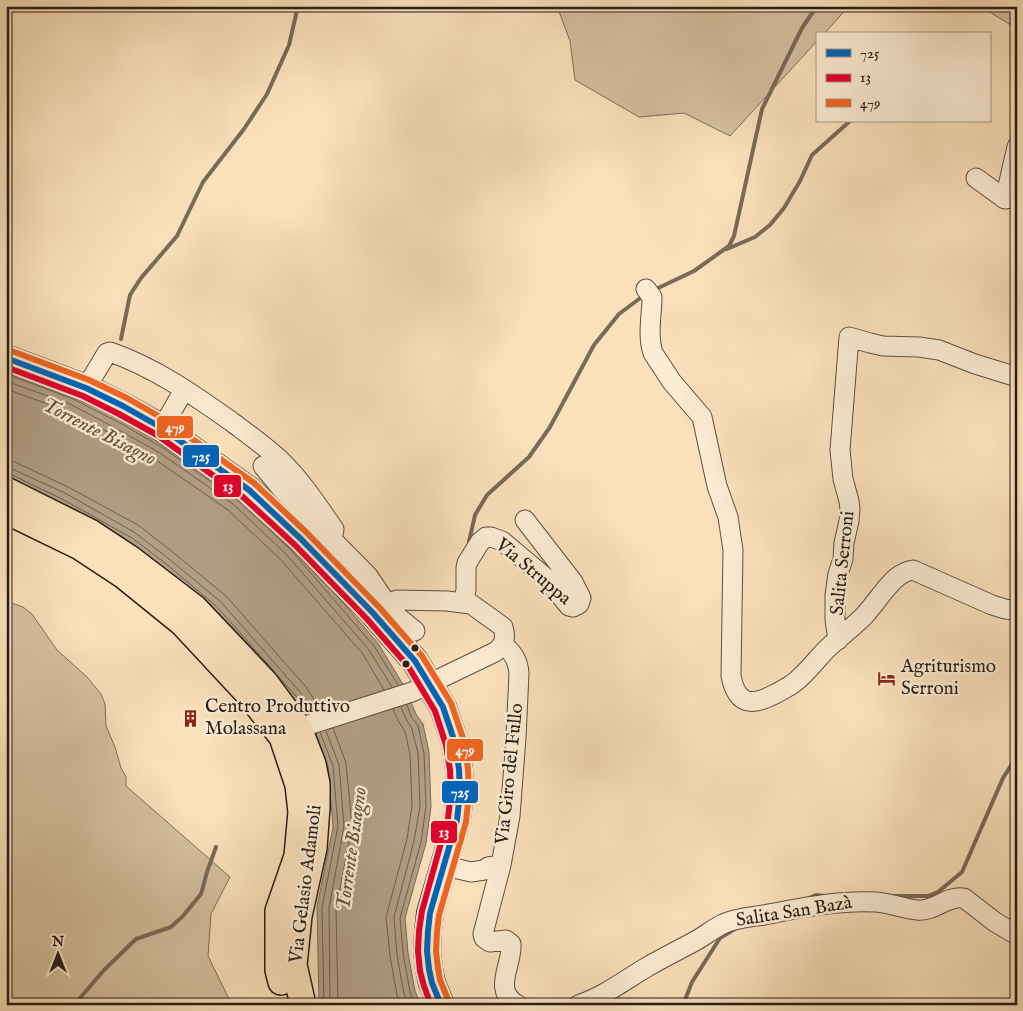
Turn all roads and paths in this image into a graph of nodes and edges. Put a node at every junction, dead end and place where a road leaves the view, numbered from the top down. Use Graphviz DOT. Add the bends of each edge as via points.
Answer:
graph roads {
  1 [pos="1017,147"];
  2 [pos="976,178"];
  3 [pos="1011,198"];
  4 [pos="649,293"];
  5 [pos="6,358"];
  6 [pos="1017,377"];
  7 [pos="86,388"];
  8 [pos="184,390"];
  9 [pos="162,428"];
  10 [pos="272,464"];
  11 [pos="6,490"];
  12 [pos="6,511"];
  13 [pos="525,520"];
  14 [pos="334,547"];
  15 [pos="463,603"];
  16 [pos="380,608"];
  17 [pos="1017,611"];
  18 [pos="415,631"];
  19 [pos="838,640"];
  20 [pos="504,644"];
  21 [pos="421,687"];
  22 [pos="302,727"];
  23 [pos="501,865"];
  24 [pos="445,866"];
  25 [pos="1017,935"];
  26 [pos="286,1005"];
  27 [pos="303,1005"];
  28 [pos="441,1005"];
  29 [pos="518,1005"];
  30 [pos="578,1005"];
  1 -- 3 [label="street"];
  2 -- 3 [label="street"];
  4 -- 19 [label="street" via="651,348 672,382 702,417 717,486 728,517 733,550 731,676 735,691 744,700 752,702 770,697 794,683"];
  5 -- 7 [label="main road"];
  6 -- 19 [label="street, Salita Serroni" via="939,350 883,346 849,337 840,450 850,509 835,595"];
  7 -- 8 [label="street" via="110,352 140,364"];
  7 -- 9 [label="main road"];
  8 -- 9 [label="street"];
  8 -- 10 [label="street" via="253,437"];
  9 -- 14 [label="main road" via="249,490 301,539"];
  10 -- 14 [label="street" via="276,481"];
  10 -- 14 [label="street" via="305,488"];
  11 -- 22 [label="main road, Via Gelasio Adamoli" via="90,532 131,558 195,608 265,682"];
  12 -- 26 [label="main road, Via Gelasio Adamoli" via="80,547 124,576 182,622 249,695 282,737 298,785 301,812 297,856 278,911 278,970"];
  13 -- 15 [label="street, Via Struppa" via="573,582 581,598 578,604 569,606 546,578 502,541 492,537 480,542 467,564"];
  14 -- 16 [label="main road"];
  15 -- 16 [label="street" via="397,600"];
  15 -- 20 [label="street" via="471,604 503,627"];
  16 -- 18 [label="street" via="394,614"];
  16 -- 21 [label="main road" via="415,661"];
  17 -- 19 [label="street" via="992,605 913,570 896,578 864,616"];
  20 -- 21 [label="street" via="495,652"];
  20 -- 23 [label="street, Via Giro del Fullo" via="518,665 519,682 510,816"];
  21 -- 22 [label="street"];
  21 -- 24 [label="main road" via="443,707 455,743 459,769 458,820"];
  22 -- 27 [label="main road, Via Gelasio Adamoli" via="317,784 314,848 299,916 294,965"];
  23 -- 24 [label="street, Via Giro del Fullo" via="471,872"];
  23 -- 29 [label="street, Via Giro del Fullo" via="484,938 494,942 506,940 511,944 505,986 511,1000"];
  24 -- 28 [label="main road" via="430,913 427,951 432,983"];
  25 -- 30 [label="street, Salita San Bazà" via="964,898 958,897 923,910 878,902 828,903 725,923 607,992"];
}
